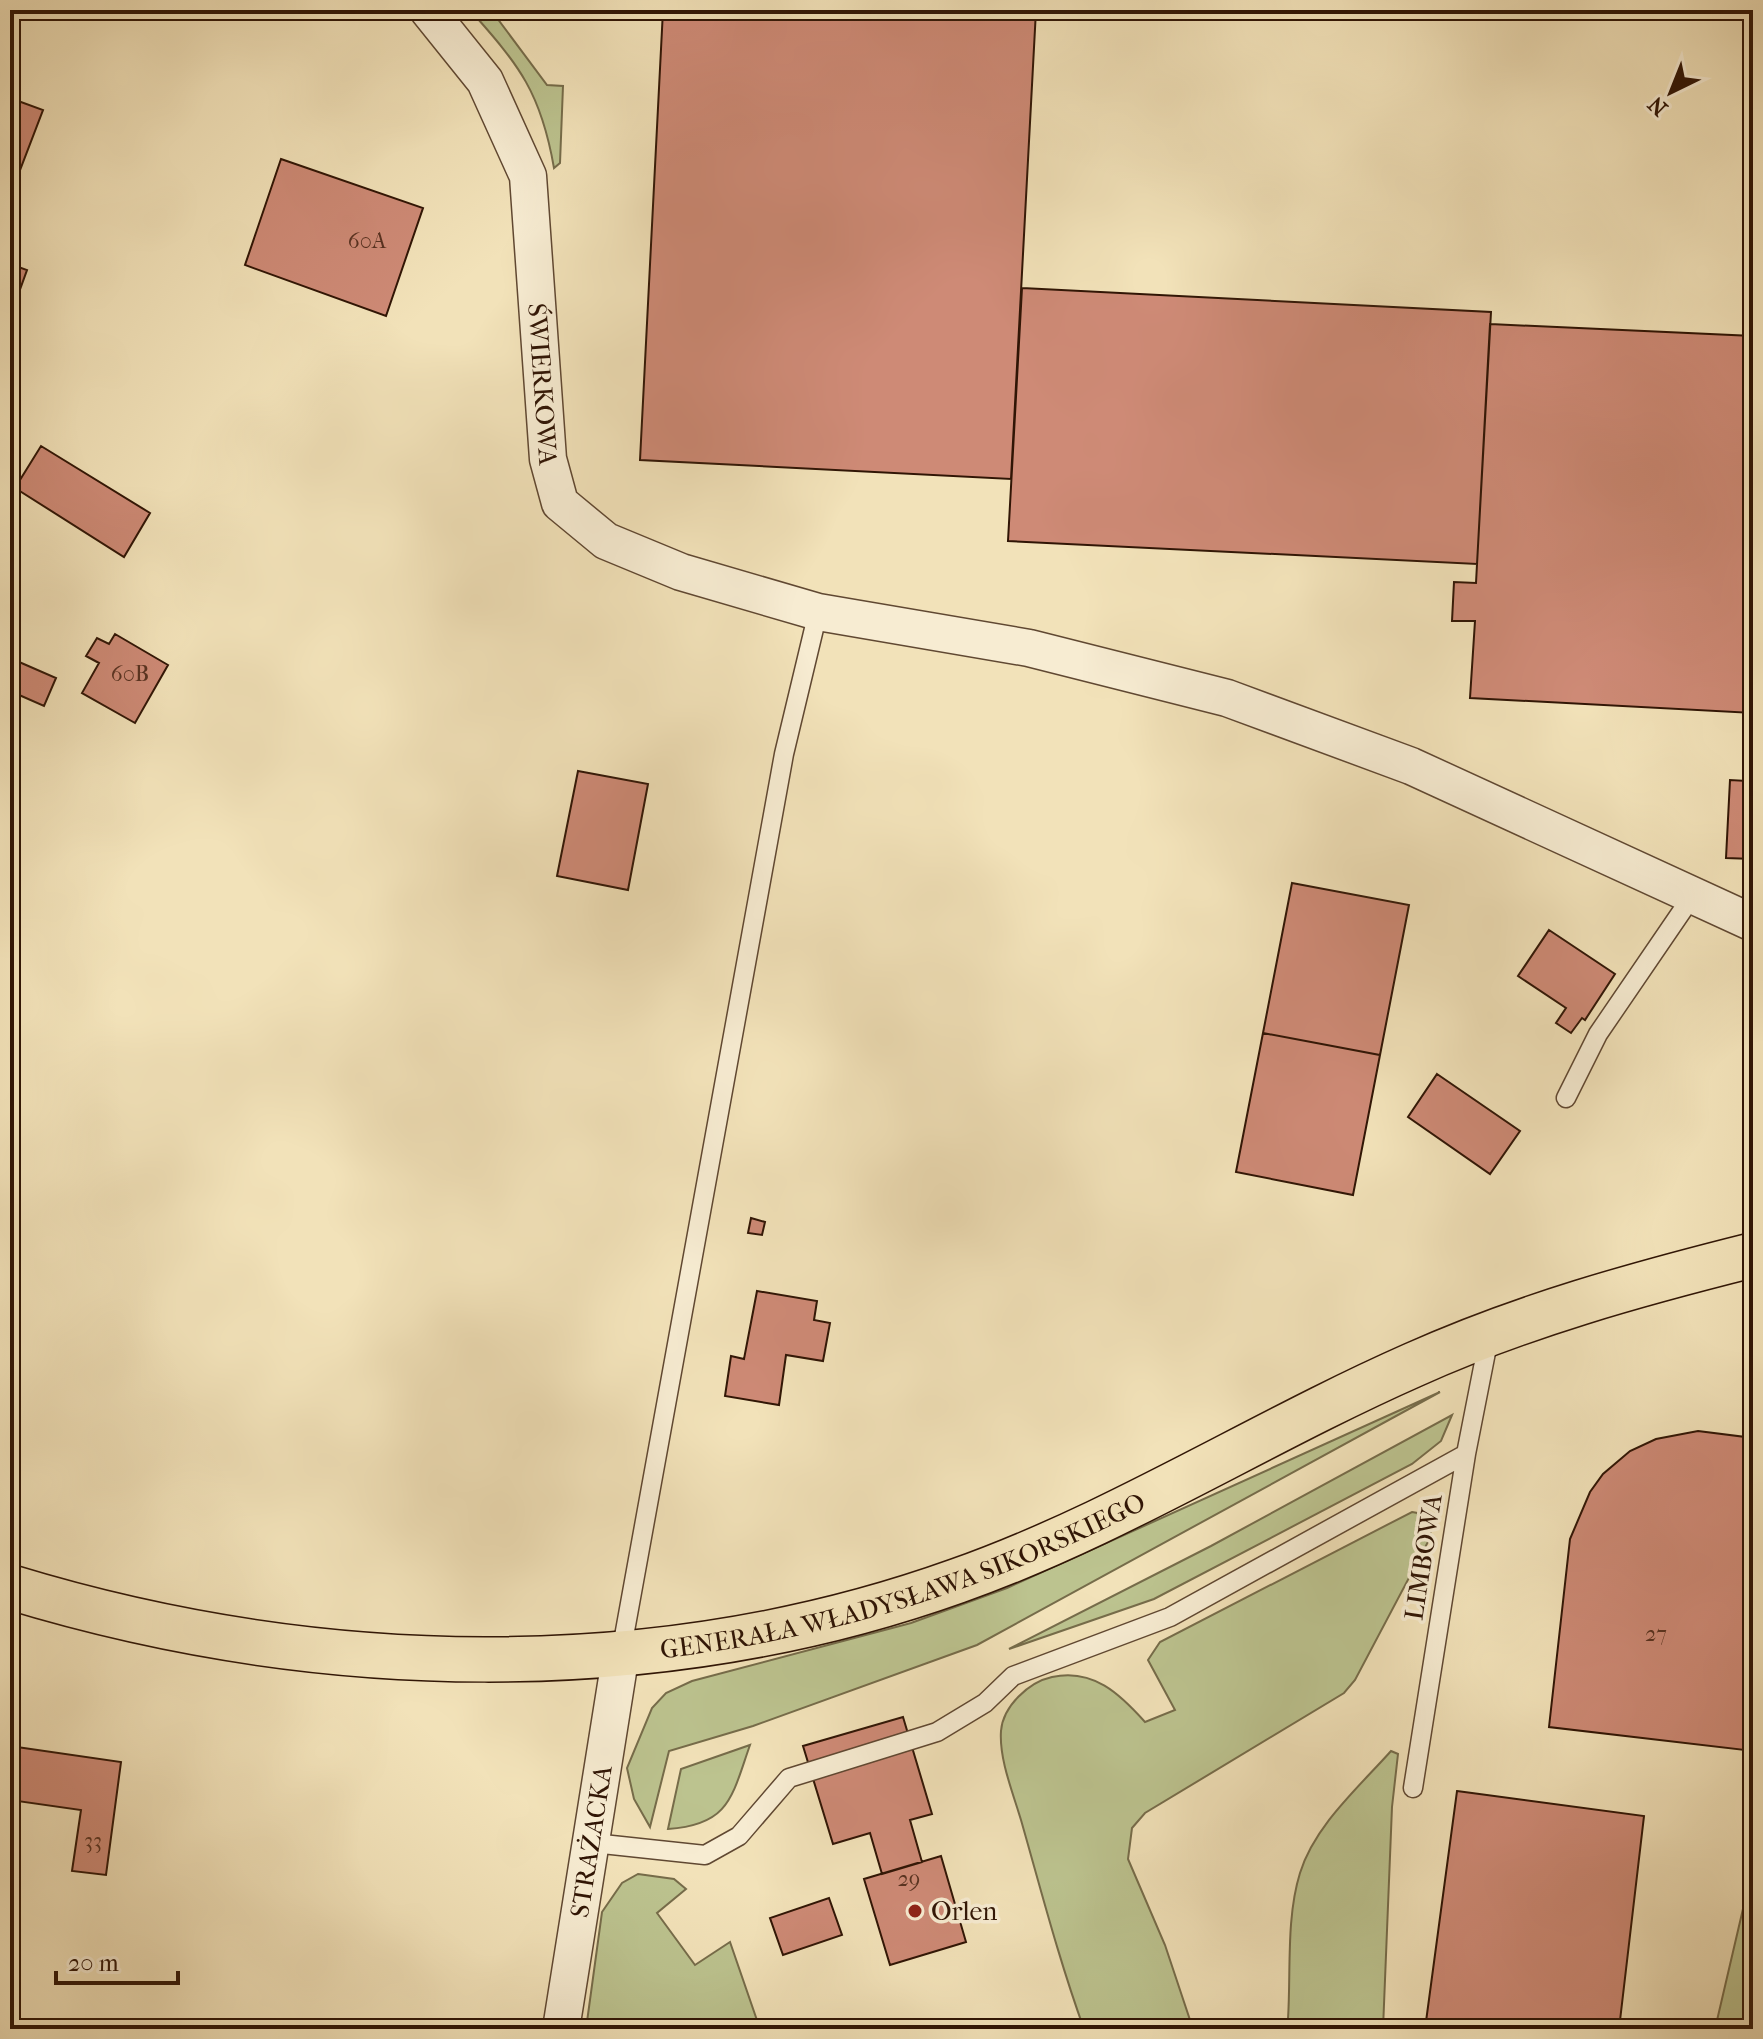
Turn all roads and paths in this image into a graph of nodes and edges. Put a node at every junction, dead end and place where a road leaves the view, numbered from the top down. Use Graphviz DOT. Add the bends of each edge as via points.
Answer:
graph roads {
  1 [pos="428,10"];
  2 [pos="818,612"];
  3 [pos="1693,895"];
  4 [pos="1753,923"];
  5 [pos="1566,1098"];
  6 [pos="1753,1255"];
  7 [pos="1489,1335"];
  8 [pos="1466,1454"];
  9 [pos="10,1587"];
  10 [pos="621,1653"];
  11 [pos="1413,1788"];
  12 [pos="593,1843"];
  13 [pos="561,2029"];
  1 -- 2 [label="street, ŚWIERKOWA" via="485,81 528,176 548,459 560,503 606,541 681,572"];
  2 -- 3 [label="street, ŚWIERKOWA" via="1029,648 1227,698 1411,766"];
  2 -- 10 [label="lane" via="784,754"];
  3 -- 4 [label="street, ŚWIERKOWA"];
  3 -- 5 [label="lane" via="1598,1034"];
  6 -- 7 [label="main road, GENERAŁA WŁADYSŁAWA SIKORSKIEGO" via="1646,1282"];
  7 -- 8 [label="lane, LIMBOWA"];
  7 -- 10 [label="main road, GENERAŁA WŁADYSŁAWA SIKORSKIEGO" via="1336,1401 1078,1531 959,1581 840,1619"];
  8 -- 11 [label="lane, LIMBOWA"];
  8 -- 12 [label="lane" via="1170,1617 1013,1676 985,1703 937,1732 789,1778 739,1836 705,1855"];
  9 -- 10 [label="main road, GENERAŁA WŁADYSŁAWA SIKORSKIEGO" via="153,1627 347,1655 444,1659"];
  10 -- 12 [label="street, STRAŻACKA"];
  12 -- 13 [label="street, STRAŻACKA"];
}
